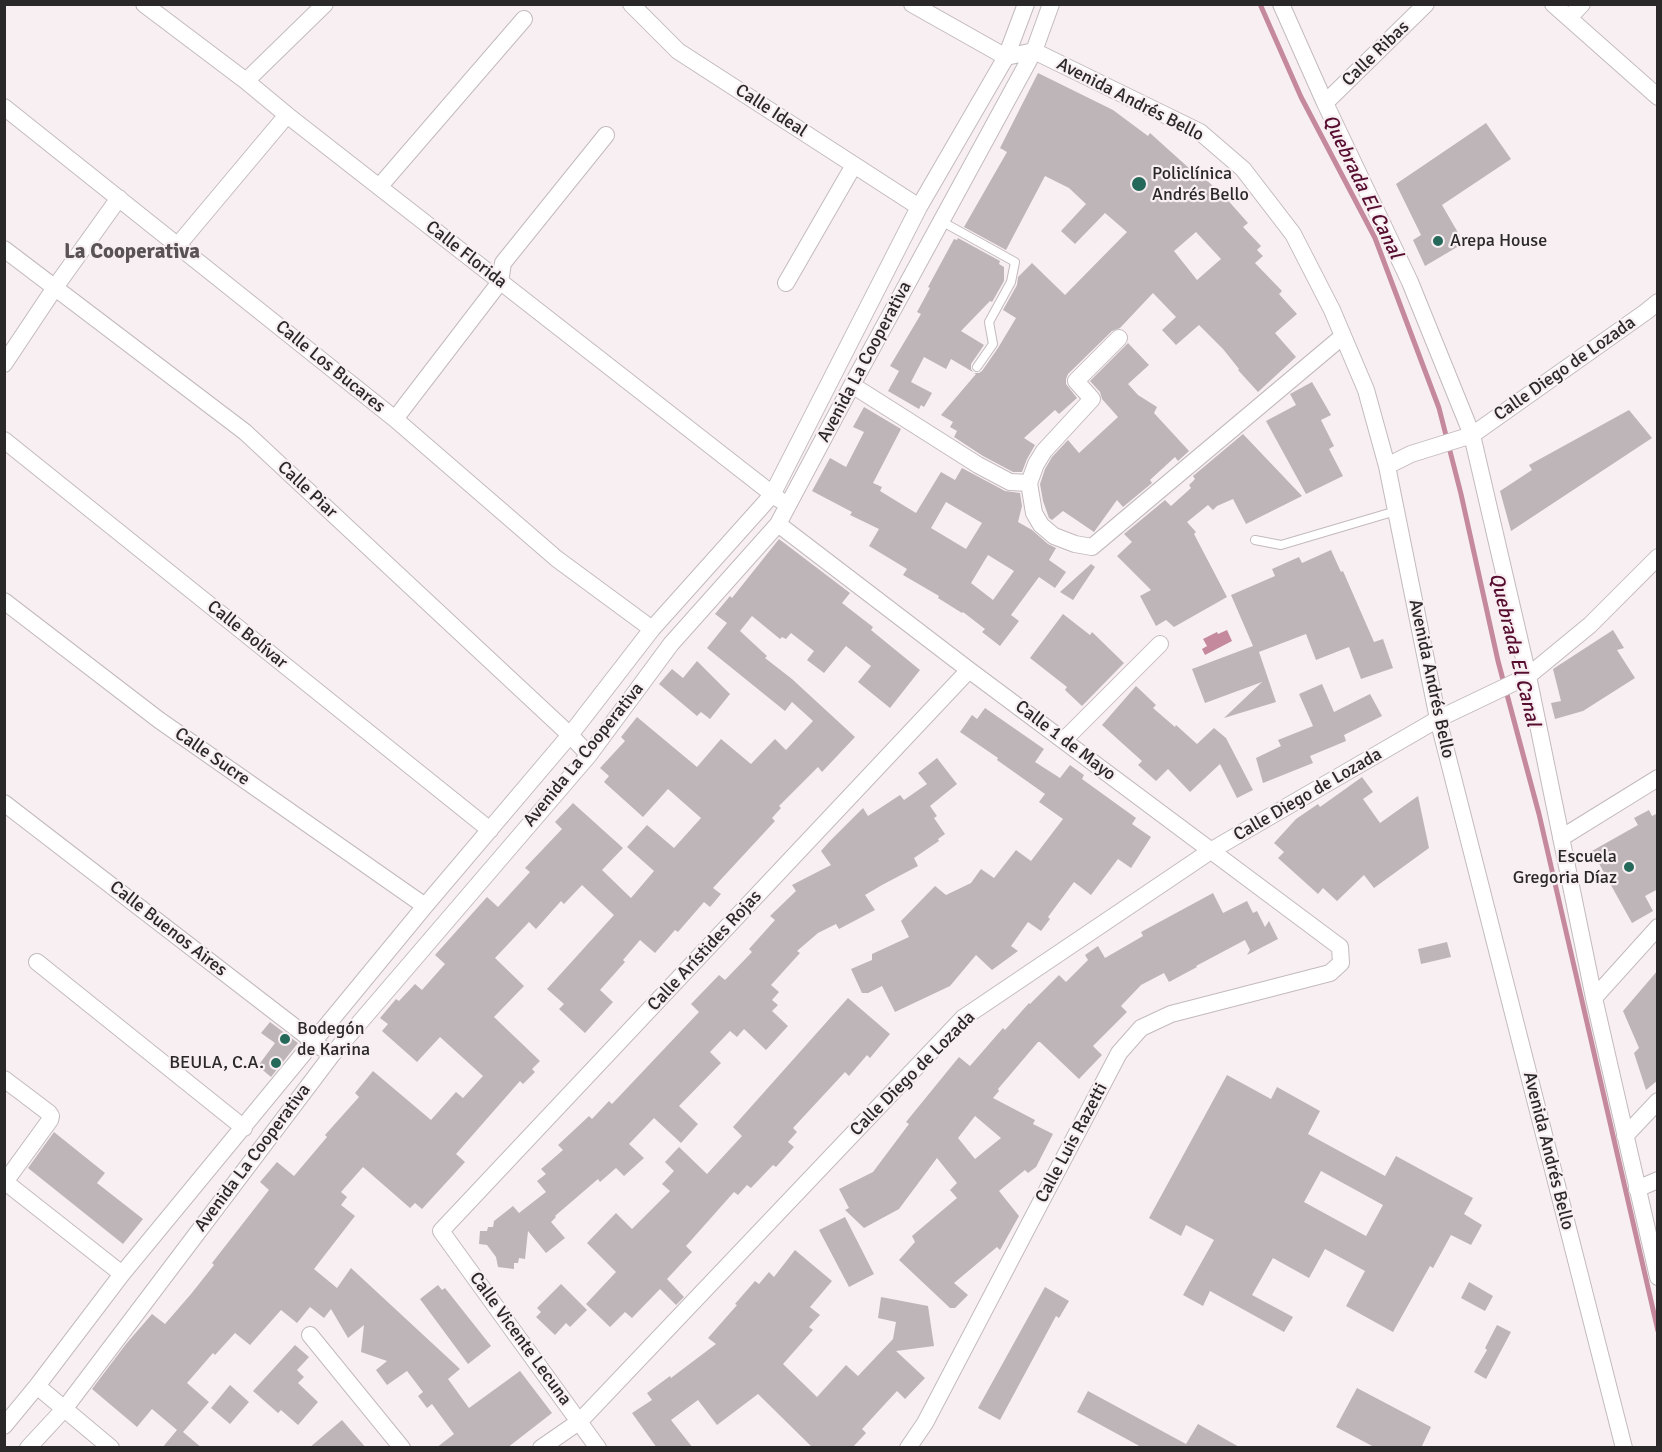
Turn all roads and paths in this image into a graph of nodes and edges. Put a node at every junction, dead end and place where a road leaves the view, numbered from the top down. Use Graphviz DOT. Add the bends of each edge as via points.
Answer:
graph roads {
  1 [pos="144,4"];
  2 [pos="325,4"];
  3 [pos="631,4"];
  4 [pos="912,4"];
  5 [pos="1026,4"];
  6 [pos="1051,4"];
  7 [pos="1281,4"];
  8 [pos="1426,4"];
  9 [pos="1553,4"];
  10 [pos="1582,4"];
  11 [pos="1569,18"];
  12 [pos="524,19"];
  13 [pos="1034,51"];
  14 [pos="1006,57"];
  15 [pos="246,81"];
  16 [pos="1658,97"];
  17 [pos="1325,103"];
  18 [pos="4,107"];
  19 [pos="287,115"];
  20 [pos="606,135"];
  21 [pos="854,165"];
  22 [pos="379,187"];
  23 [pos="119,198"];
  24 [pos="919,207"];
  25 [pos="941,221"];
  26 [pos="178,245"];
  27 [pos="4,249"];
  28 [pos="501,282"];
  29 [pos="786,283"];
  30 [pos="56,286"];
  31 [pos="1658,302"];
  32 [pos="1343,336"];
  33 [pos="1119,338"];
  34 [pos="4,364"];
  35 [pos="977,368"];
  36 [pos="852,385"];
  37 [pos="395,419"];
  38 [pos="1472,435"];
  39 [pos="4,440"];
  40 [pos="1387,466"];
  41 [pos="1029,483"];
  42 [pos="772,495"];
  43 [pos="788,505"];
  44 [pos="1396,511"];
  45 [pos="778,524"];
  46 [pos="1255,540"];
  47 [pos="1658,557"];
  48 [pos="4,601"];
  49 [pos="652,629"];
  50 [pos="1160,644"];
  51 [pos="969,670"];
  52 [pos="1528,676"];
  53 [pos="1438,719"];
  54 [pos="570,735"];
  55 [pos="1064,740"];
  56 [pos="589,755"];
  57 [pos="1658,778"];
  58 [pos="4,803"];
  59 [pos="490,830"];
  60 [pos="1561,838"];
  61 [pos="1212,850"];
  62 [pos="425,906"];
  63 [pos="1658,927"];
  64 [pos="37,962"];
  65 [pos="1341,963"];
  66 [pos="1594,998"];
  67 [pos="315,1041"];
  68 [pos="331,1056"];
  69 [pos="4,1079"];
  70 [pos="1658,1101"];
  71 [pos="244,1128"];
  72 [pos="1625,1136"];
  73 [pos="1658,1180"];
  74 [pos="5,1181"];
  75 [pos="1637,1189"];
  76 [pos="441,1232"];
  77 [pos="123,1274"];
  78 [pos="1658,1277"];
  79 [pos="310,1335"];
  80 [pos="37,1386"];
  81 [pos="65,1408"];
  82 [pos="580,1421"];
  83 [pos="4,1426"];
  84 [pos="28,1448"];
  85 [pos="111,1448"];
  86 [pos="402,1448"];
  87 [pos="541,1448"];
  88 [pos="598,1448"];
  89 [pos="908,1448"];
  90 [pos="1624,1448"];
  1 -- 15 [label="street, Calle Florida"];
  2 -- 15 [label="street"];
  3 -- 21 [label="street, Calle Ideal" via="678,51"];
  4 -- 14 [label="street"];
  5 -- 14 [label="street, Avenida La Cooperativa"];
  6 -- 13 [label="street, Avenida La Cooperativa"];
  7 -- 17 [label="street"];
  8 -- 17 [label="street, Calle Ribas"];
  9 -- 11 [label="street"];
  10 -- 11 [label="street"];
  11 -- 16 [label="street"];
  12 -- 22 [label="street"];
  13 -- 14 [label="street"];
  13 -- 25 [label="street, Avenida La Cooperativa"];
  13 -- 32 [label="street, Avenida Andrés Bello" via="1200,132 1243,170 1293,234"];
  14 -- 24 [label="street, Avenida La Cooperativa"];
  15 -- 19 [label="street, Calle Florida"];
  17 -- 38 [label="street" via="1410,282"];
  18 -- 23 [label="street, Calle Los Bucares"];
  19 -- 22 [label="street, Calle Florida"];
  19 -- 26 [label="street"];
  20 -- 28 [label="street" via="503,263"];
  21 -- 24 [label="street, Calle Ideal"];
  21 -- 29 [label="street"];
  22 -- 28 [label="street, Calle Florida"];
  23 -- 26 [label="street, Calle Los Bucares"];
  23 -- 30 [label="street"];
  24 -- 42 [label="street, Avenida La Cooperativa"];
  25 -- 35 [label="lane" via="1015,262 1011,282 989,322 993,344"];
  25 -- 36 [label="street, Avenida La Cooperativa"];
  26 -- 37 [label="street, Calle Los Bucares"];
  27 -- 30 [label="street, Calle Piar"];
  28 -- 37 [label="street"];
  28 -- 42 [label="street, Calle Florida"];
  30 -- 34 [label="street"];
  30 -- 54 [label="street, Calle Piar" via="245,432"];
  31 -- 38 [label="street, Calle Diego de Lozada"];
  32 -- 40 [label="street, Avenida Andrés Bello" via="1366,390"];
  32 -- 41 [label="street" via="1092,546 1054,536 1041,525 1034,513"];
  33 -- 41 [label="street" via="1076,381 1092,399 1044,451"];
  36 -- 41 [label="street" via="978,465 1010,482"];
  36 -- 43 [label="street, Avenida La Cooperativa"];
  37 -- 49 [label="street, Calle Los Bucares" via="557,559"];
  38 -- 40 [label="street, Calle Diego de Lozada" via="1411,454"];
  38 -- 52 [label="street"];
  39 -- 59 [label="street, Calle Bolívar"];
  40 -- 44 [label="street, Avenida Andrés Bello"];
  42 -- 43 [label="street, Calle Florida"];
  42 -- 49 [label="street, Avenida La Cooperativa"];
  43 -- 45 [label="street, Avenida La Cooperativa"];
  44 -- 46 [label="lane" via="1281,545"];
  44 -- 53 [label="street, Avenida Andrés Bello"];
  45 -- 51 [label="street, Calle 1 de Mayo"];
  45 -- 56 [label="street, Avenida La Cooperativa" via="671,644"];
  47 -- 52 [label="street, Calle Diego de Lozada" via="1590,625"];
  48 -- 62 [label="street, Calle Sucre" via="159,720"];
  49 -- 54 [label="street, Avenida La Cooperativa"];
  50 -- 55 [label="street"];
  51 -- 55 [label="street, Calle 1 de Mayo"];
  51 -- 76 [label="street, Calle Arístides Rojas"];
  52 -- 53 [label="street, Calle Diego de Lozada"];
  52 -- 60 [label="street"];
  53 -- 61 [label="street, Calle Diego de Lozada"];
  53 -- 90 [label="street, Avenida Andrés Bello"];
  54 -- 56 [label="street, Calle Piar"];
  54 -- 59 [label="street, Avenida La Cooperativa"];
  55 -- 61 [label="street, Calle 1 de Mayo"];
  56 -- 68 [label="street, Avenida La Cooperativa"];
  57 -- 60 [label="street"];
  58 -- 67 [label="street, Calle Buenos Aires"];
  59 -- 62 [label="street, Avenida La Cooperativa"];
  60 -- 66 [label="street"];
  61 -- 65 [label="street, Calle 1 de Mayo" via="1340,947"];
  61 -- 82 [label="street, Calle Diego de Lozada" via="963,1018"];
  62 -- 67 [label="street, Avenida La Cooperativa"];
  63 -- 66 [label="street"];
  64 -- 71 [label="street"];
  65 -- 89 [label="street, Calle Luis Razetti" via="1330,973 1171,1014 1141,1028 1119,1053 925,1423"];
  66 -- 72 [label="street"];
  67 -- 68 [label="street, Calle Buenos Aires"];
  67 -- 71 [label="street, Avenida La Cooperativa"];
  68 -- 81 [label="street, Avenida La Cooperativa"];
  69 -- 74 [label="street" via="51,1116"];
  70 -- 72 [label="street"];
  71 -- 77 [label="street, Avenida La Cooperativa"];
  72 -- 75 [label="street"];
  73 -- 75 [label="street"];
  74 -- 77 [label="street"];
  75 -- 78 [label="street"];
  76 -- 82 [label="street, Calle Vicente Lecuna"];
  77 -- 80 [label="street, Avenida La Cooperativa"];
  79 -- 86 [label="street"];
  80 -- 81 [label="street"];
  80 -- 83 [label="street, Avenida La Cooperativa"];
  81 -- 84 [label="street, Avenida La Cooperativa"];
  81 -- 85 [label="street"];
  82 -- 87 [label="street, Calle Diego de Lozada"];
  82 -- 88 [label="street, Calle Vicente Lecuna"];
}
